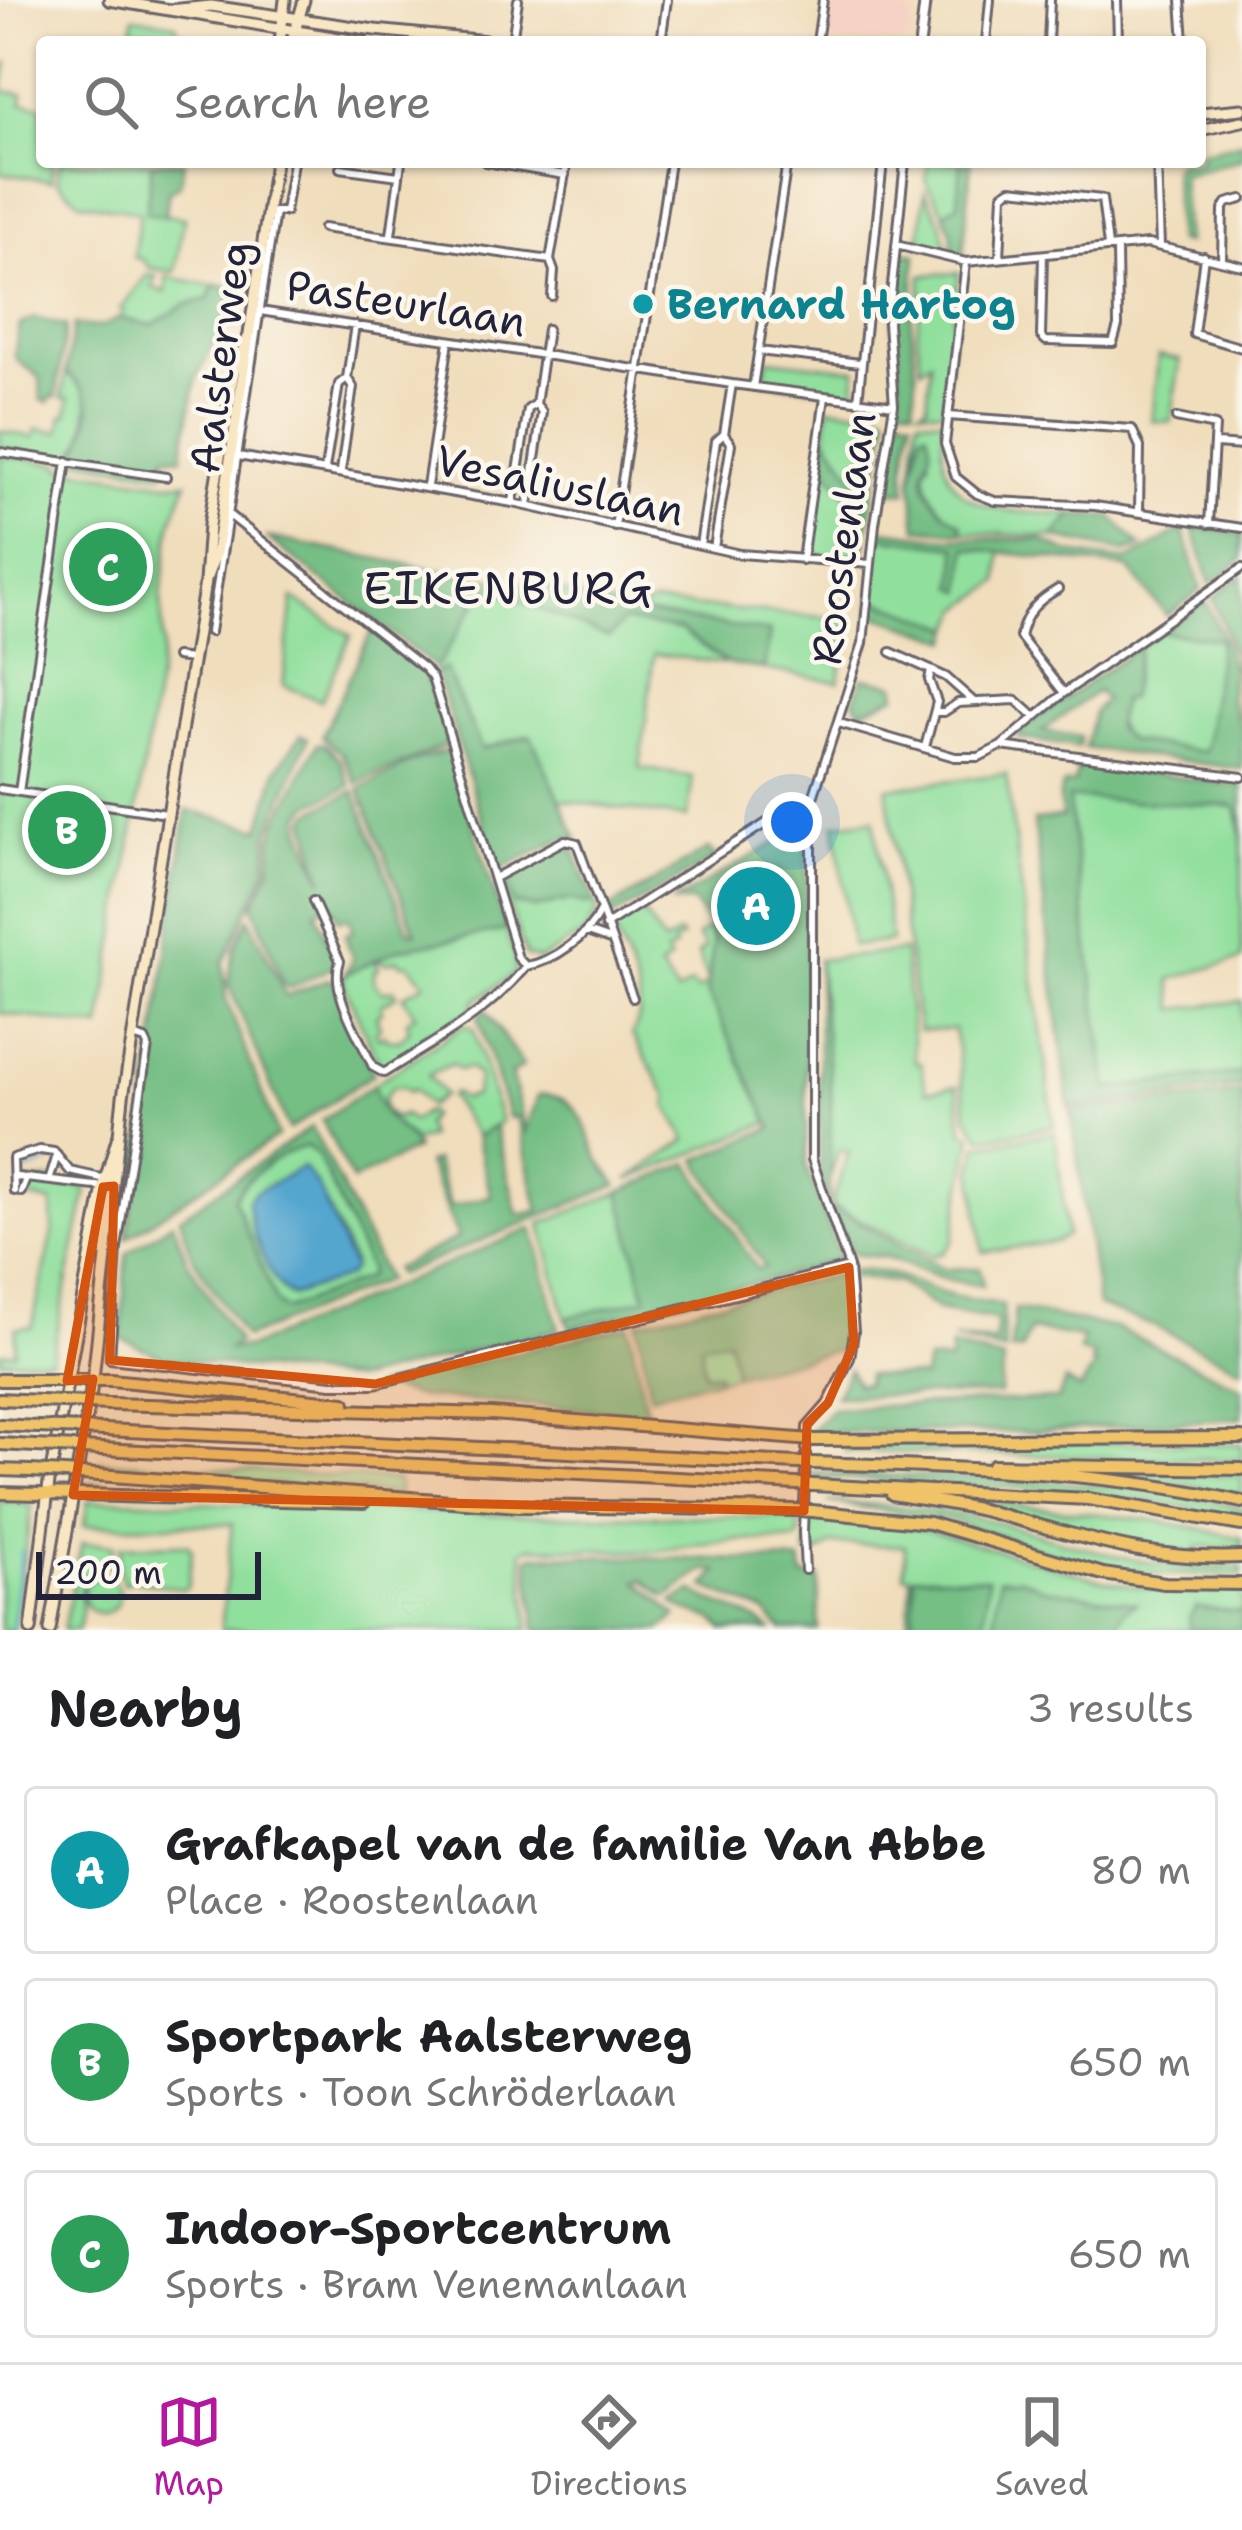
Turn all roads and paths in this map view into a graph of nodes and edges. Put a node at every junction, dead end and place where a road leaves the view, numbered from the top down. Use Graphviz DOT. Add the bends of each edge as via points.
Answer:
graph roads {
  1 [pos="110,0"];
  2 [pos="285,0"];
  3 [pos="304,0"];
  4 [pos="518,0"];
  5 [pos="667,0"];
  6 [pos="823,0"];
  7 [pos="925,0"];
  8 [pos="990,0"];
  9 [pos="1050,0"];
  10 [pos="1117,0"];
  11 [pos="1181,0"];
  12 [pos="282,24"];
  13 [pos="294,31"];
  14 [pos="281,36"];
  15 [pos="325,36"];
  16 [pos="399,36"];
  17 [pos="513,36"];
  18 [pos="662,36"];
  19 [pos="818,36"];
  20 [pos="921,36"];
  21 [pos="987,36"];
  22 [pos="1048,36"];
  23 [pos="1118,36"];
  24 [pos="1184,36"];
  25 [pos="1242,110"];
  26 [pos="1206,113"];
  27 [pos="1242,121"];
  28 [pos="1206,129"];
  29 [pos="275,168"];
  30 [pos="292,168"];
  31 [pos="340,168"];
  32 [pos="400,168"];
  33 [pos="520,168"];
  34 [pos="567,168"];
  35 [pos="669,168"];
  36 [pos="786,168"];
  37 [pos="883,168"];
  38 [pos="904,168"];
  39 [pos="1157,168"];
  40 [pos="399,176"];
  41 [pos="566,176"];
  42 [pos="1242,199"];
  43 [pos="271,211"];
  44 [pos="323,228"];
  45 [pos="391,235"];
  46 [pos="896,244"];
  47 [pos="1160,246"];
  48 [pos="1113,247"];
  49 [pos="1043,254"];
  50 [pos="1204,256"];
  51 [pos="1000,258"];
  52 [pos="550,260"];
  53 [pos="1222,261"];
  54 [pos="966,262"];
  55 [pos="1242,266"];
  56 [pos="552,296"];
  57 [pos="260,310"];
  58 [pos="355,325"];
  59 [pos="548,329"];
  60 [pos="449,340"];
  61 [pos="1242,348"];
  62 [pos="759,351"];
  63 [pos="544,354"];
  64 [pos="860,363"];
  65 [pos="639,369"];
  66 [pos="347,378"];
  67 [pos="732,384"];
  68 [pos="753,386"];
  69 [pos="825,397"];
  70 [pos="858,400"];
  71 [pos="536,404"];
  72 [pos="894,405"];
  73 [pos="948,416"];
  74 [pos="1176,418"];
  75 [pos="724,434"];
  76 [pos="1215,444"];
  77 [pos="1242,446"];
  78 [pos="0,452"];
  79 [pos="238,456"];
  80 [pos="67,461"];
  81 [pos="325,469"];
  82 [pos="340,471"];
  83 [pos="166,477"];
  84 [pos="427,486"];
  85 [pos="513,503"];
  86 [pos="528,506"];
  87 [pos="222,510"];
  88 [pos="1138,511"];
  89 [pos="1209,524"];
  90 [pos="615,527"];
  91 [pos="1242,528"];
  92 [pos="700,545"];
  93 [pos="714,548"];
  94 [pos="802,560"];
  95 [pos="870,564"];
  96 [pos="1242,568"];
  97 [pos="1058,589"];
  98 [pos="210,632"];
  99 [pos="891,652"];
  100 [pos="176,657"];
  101 [pos="190,658"];
  102 [pos="931,670"];
  103 [pos="1064,693"];
  104 [pos="974,702"];
  105 [pos="935,712"];
  106 [pos="1034,716"];
  107 [pos="838,723"];
  108 [pos="1001,746"];
  109 [pos="925,748"];
  110 [pos="1242,777"];
  111 [pos="0,789"];
  112 [pos="19,792"];
  113 [pos="796,804"];
  114 [pos="166,814"];
  115 [pos="494,878"];
  116 [pos="314,901"];
  117 [pos="600,911"];
  118 [pos="605,926"];
  119 [pos="587,932"];
  120 [pos="610,940"];
  121 [pos="526,966"];
  122 [pos="632,998"];
  123 [pos="132,1036"];
  124 [pos="57,1155"];
  125 [pos="15,1176"];
  126 [pos="50,1178"];
  127 [pos="26,1179"];
  128 [pos="107,1184"];
  129 [pos="117,1248"];
  130 [pos="105,1267"];
  131 [pos="849,1267"];
  132 [pos="92,1379"];
  133 [pos="0,1380"];
  134 [pos="67,1381"];
  135 [pos="0,1399"];
  136 [pos="378,1410"];
  137 [pos="0,1425"];
  138 [pos="1242,1438"];
  139 [pos="0,1444"];
  140 [pos="958,1468"];
  141 [pos="0,1469"];
  142 [pos="1242,1469"];
  143 [pos="848,1487"];
  144 [pos="0,1493"];
  145 [pos="73,1496"];
  146 [pos="47,1497"];
  147 [pos="385,1498"];
  148 [pos="1242,1502"];
  149 [pos="1242,1525"];
  150 [pos="1242,1557"];
  151 [pos="805,1570"];
  152 [pos="1242,1584"];
  153 [pos="31,1630"];
  154 [pos="50,1630"];
  1 -- 12 [label="main road"];
  2 -- 12 [label="main road"];
  3 -- 13 [label="main road"];
  4 -- 17 [label="street"];
  5 -- 18 [label="street"];
  6 -- 19 [label="street"];
  7 -- 20 [label="street"];
  8 -- 21 [label="street"];
  9 -- 22 [label="street"];
  10 -- 23 [label="street"];
  11 -- 24 [label="street"];
  12 -- 13 [label="main road"];
  12 -- 14 [label="main road"];
  13 -- 15 [label="main road"];
  13 -- 16 [label="main road"];
  25 -- 26 [label="main road"];
  27 -- 28 [label="main road"];
  29 -- 43 [label="main road, Aalsterweg"];
  30 -- 43 [label="street" via="284,212"];
  31 -- 40 [label="street"];
  32 -- 40 [label="street"];
  33 -- 41 [label="street"];
  34 -- 41 [label="street"];
  35 -- 65 [label="street"];
  36 -- 62 [label="street"];
  37 -- 64 [label="street, Roostenlaan"];
  38 -- 46 [label="street, Roostenlaan"];
  39 -- 47 [label="street"];
  40 -- 45 [label="street"];
  41 -- 52 [label="street"];
  42 -- 53 [label="street" via="1222,210"];
  43 -- 57 [label="street, Aalsterweg"];
  43 -- 87 [label="main road, Aalsterweg" via="234,371"];
  44 -- 45 [label="street"];
  45 -- 52 [label="street"];
  46 -- 54 [label="street"];
  46 -- 72 [label="street, Roostenlaan" via="888,323"];
  47 -- 48 [label="street"];
  47 -- 50 [label="street"];
  48 -- 49 [label="street"];
  48 -- 49 [label="street" via="1114,343 1042,336"];
  48 -- 51 [label="street" via="1102,200 1011,189 1003,194"];
  49 -- 51 [label="street"];
  50 -- 53 [label="street"];
  50 -- 61 [label="street" via="1194,334"];
  51 -- 54 [label="street"];
  52 -- 56 [label="street"];
  53 -- 55 [label="street"];
  54 -- 73 [label="street"];
  57 -- 58 [label="street, Pasteurlaan"];
  57 -- 79 [label="street, Aalsterweg"];
  58 -- 60 [label="street, Pasteurlaan"];
  58 -- 66 [label="street"];
  59 -- 63 [label="street, Pasteurlaan"];
  60 -- 63 [label="street, Pasteurlaan"];
  60 -- 84 [label="street"];
  62 -- 64 [label="street"];
  62 -- 68 [label="street"];
  63 -- 65 [label="street, Pasteurlaan"];
  63 -- 71 [label="street"];
  64 -- 70 [label="street, Roostenlaan"];
  65 -- 67 [label="street, Pasteurlaan"];
  65 -- 90 [label="street"];
  66 -- 81 [label="street" via="339,384"];
  66 -- 82 [label="street" via="353,385"];
  67 -- 68 [label="street, Pasteurlaan"];
  67 -- 75 [label="street"];
  68 -- 69 [label="street, Pasteurlaan"];
  69 -- 70 [label="street, Pasteurlaan"];
  69 -- 94 [label="street"];
  70 -- 72 [label="street, Pasteurlaan"];
  71 -- 85 [label="street" via="528,409"];
  71 -- 86 [label="street" via="542,412"];
  72 -- 95 [label="street, Roostenlaan"];
  73 -- 88 [label="street" via="950,466 977,494"];
  73 -- 88 [label="street" via="1132,429 1140,447"];
  74 -- 76 [label="street" via="1215,426"];
  75 -- 92 [label="street" via="716,441"];
  75 -- 93 [label="street" via="731,441"];
  76 -- 77 [label="street"];
  76 -- 89 [label="street"];
  78 -- 80 [label="street"];
  79 -- 81 [label="street, Vesaliuslaan"];
  79 -- 87 [label="street, Aalsterweg"];
  80 -- 83 [label="street"];
  80 -- 112 [label="street"];
  81 -- 82 [label="street, Vesaliuslaan"];
  82 -- 84 [label="street, Vesaliuslaan"];
  84 -- 85 [label="street, Vesaliuslaan"];
  85 -- 86 [label="street, Vesaliuslaan"];
  86 -- 90 [label="street, Vesaliuslaan"];
  87 -- 98 [label="street, Aalsterweg"];
  87 -- 101 [label="main road, Aalsterweg"];
  87 -- 115 [label="street, Aalsterweg" via="432,678"];
  88 -- 89 [label="street"];
  89 -- 91 [label="street"];
  90 -- 92 [label="street, Vesaliuslaan"];
  92 -- 93 [label="street, Vesaliuslaan"];
  93 -- 94 [label="street, Vesaliuslaan"];
  94 -- 95 [label="street, Vesaliuslaan"];
  95 -- 107 [label="street, Roostenlaan" via="860,661"];
  96 -- 103 [label="street"];
  97 -- 103 [label="street" via="1030,611 1020,637"];
  99 -- 102 [label="street"];
  100 -- 101 [label="street"];
  101 -- 114 [label="main road, Aalsterweg"];
  102 -- 104 [label="street"];
  102 -- 105 [label="street"];
  103 -- 106 [label="street"];
  104 -- 105 [label="street"];
  104 -- 106 [label="street" via="1020,701"];
  105 -- 109 [label="street"];
  106 -- 108 [label="street"];
  107 -- 109 [label="street"];
  107 -- 131 [label="street, Roostenlaan" via="812,801 812,1160"];
  108 -- 109 [label="street" via="971,758"];
  108 -- 110 [label="street"];
  111 -- 112 [label="street"];
  112 -- 114 [label="street"];
  113 -- 118 [label="street"];
  114 -- 123 [label="main road, Aalsterweg"];
  115 -- 117 [label="street" via="571,839"];
  115 -- 121 [label="street"];
  116 -- 121 [label="street" via="340,961 343,997 373,1067 384,1073 465,1021"];
  117 -- 118 [label="street"];
  117 -- 119 [label="street"];
  118 -- 120 [label="street"];
  119 -- 120 [label="street"];
  119 -- 121 [label="street"];
  120 -- 122 [label="street"];
  123 -- 128 [label="main road, Aalsterweg"];
  123 -- 129 [label="street, Aalsterweg" via="148,1046"];
  124 -- 125 [label="street" via="44,1149 13,1158"];
  124 -- 126 [label="street"];
  124 -- 128 [label="street" via="70,1171"];
  125 -- 127 [label="street"];
  125 -- 127 [label="street" via="17,1191"];
  126 -- 127 [label="street"];
  126 -- 128 [label="street"];
  128 -- 130 [label="main road, Aalsterweg"];
  128 -- 134 [label="main road, Aalsterweg"];
  129 -- 130 [label="street, Aalsterweg"];
  129 -- 131 [label="street, Aalsterweg" via="110,1359 332,1384 375,1384"];
  130 -- 132 [label="main road, Aalsterweg"];
  131 -- 151 [label="street, Roostenlaan" via="854,1344 828,1403 807,1426"];
  132 -- 134 [label="highway"];
  132 -- 136 [label="highway"];
  132 -- 145 [label="main road, Aalsterweg"];
  133 -- 134 [label="highway"];
  134 -- 146 [label="main road, Aalsterweg"];
  135 -- 136 [label="highway, bridge"];
  136 -- 138 [label="highway, bridge" via="814,1440"];
  137 -- 140 [label="highway, bridge"];
  139 -- 143 [label="highway, bridge"];
  140 -- 142 [label="highway"];
  140 -- 148 [label="highway" via="1136,1483"];
  141 -- 147 [label="highway, bridge"];
  143 -- 149 [label="highway" via="1088,1499"];
  143 -- 150 [label="highway" via="992,1513 1127,1551"];
  144 -- 146 [label="highway"];
  145 -- 146 [label="highway"];
  145 -- 147 [label="highway"];
  145 -- 154 [label="main road, Aalsterweg"];
  146 -- 153 [label="main road, Aalsterweg"];
  147 -- 152 [label="highway, bridge" via="812,1511 929,1523 1102,1574"];
}
